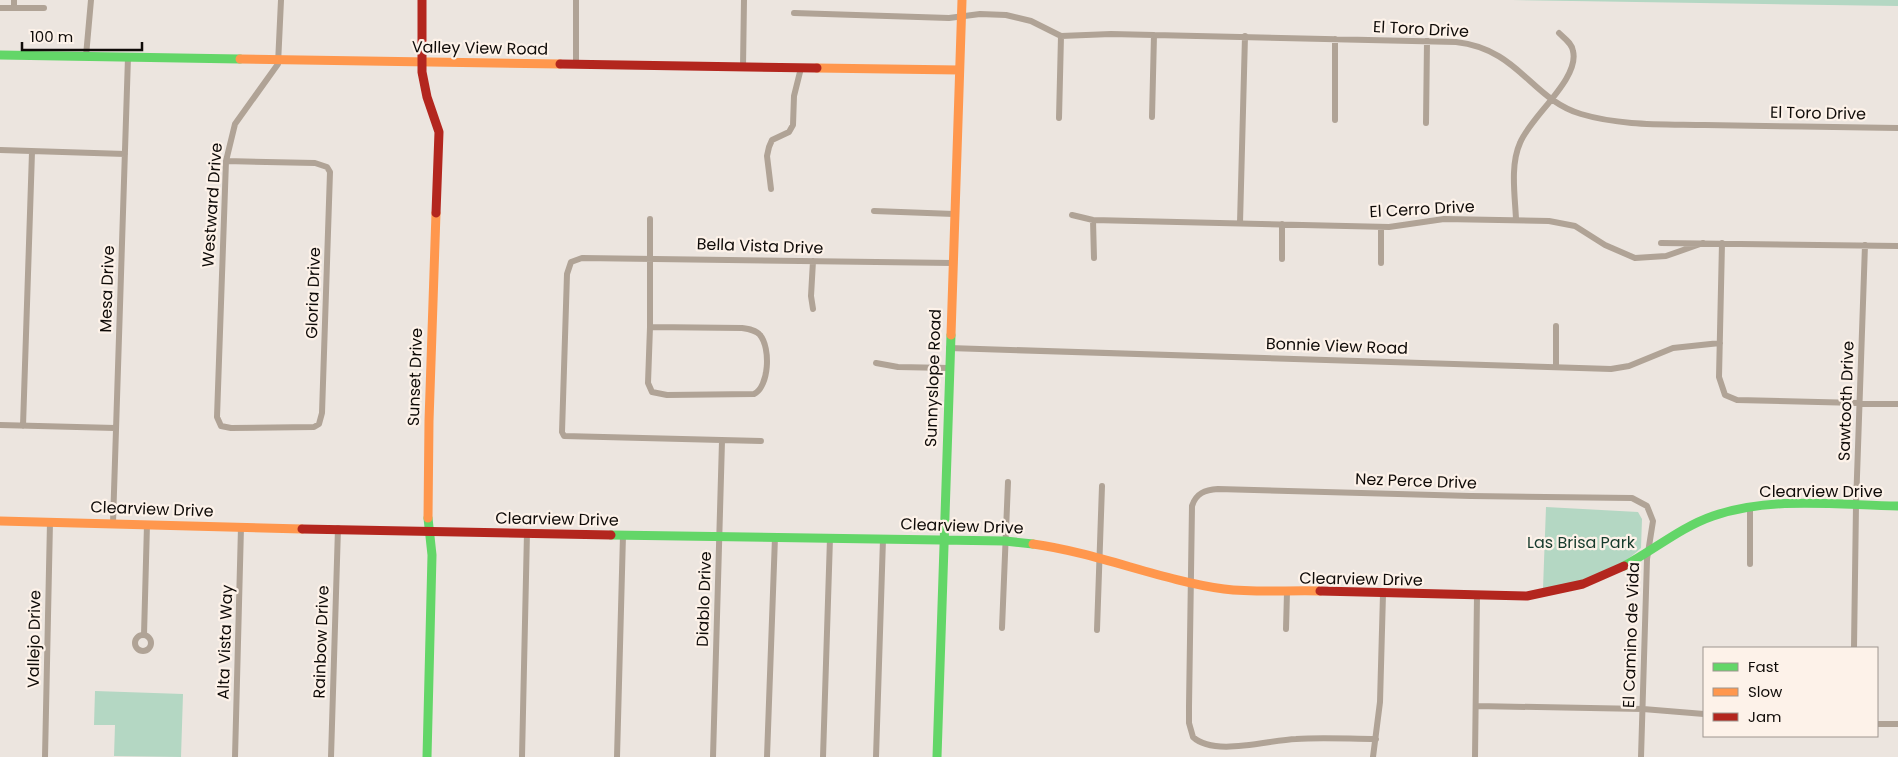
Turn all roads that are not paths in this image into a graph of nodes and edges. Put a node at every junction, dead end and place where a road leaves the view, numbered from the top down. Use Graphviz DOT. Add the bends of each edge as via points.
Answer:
graph roads {
  1 [pos="14,0"];
  2 [pos="91,0"];
  3 [pos="281,0"];
  4 [pos="422,0"];
  5 [pos="576,0"];
  6 [pos="744,0"];
  7 [pos="962,0"];
  8 [pos="0,8"];
  9 [pos="14,8"];
  10 [pos="44,8"];
  11 [pos="794,13"];
  12 [pos="958,16"];
  13 [pos="1558,34"];
  14 [pos="1154,35"];
  15 [pos="1061,36"];
  16 [pos="1245,36"];
  17 [pos="1335,39"];
  18 [pos="1427,41"];
  19 [pos="0,54"];
  20 [pos="86,56"];
  21 [pos="128,57"];
  22 [pos="279,59"];
  23 [pos="422,63"];
  24 [pos="576,65"];
  25 [pos="743,66"];
  26 [pos="801,68"];
  27 [pos="959,70"];
  28 [pos="1552,98"];
  29 [pos="1152,117"];
  30 [pos="1058,118"];
  31 [pos="1335,120"];
  32 [pos="1426,123"];
  33 [pos="1898,128"];
  34 [pos="0,150"];
  35 [pos="32,152"];
  36 [pos="125,154"];
  37 [pos="226,161"];
  38 [pos="771,189"];
  39 [pos="874,211"];
  40 [pos="954,214"];
  41 [pos="1072,215"];
  42 [pos="650,219"];
  43 [pos="1093,220"];
  44 [pos="1516,220"];
  45 [pos="1240,223"];
  46 [pos="1282,224"];
  47 [pos="1381,227"];
  48 [pos="1661,243"];
  49 [pos="1703,243"];
  50 [pos="1722,243"];
  51 [pos="1865,245"];
  52 [pos="1898,246"];
  53 [pos="650,257"];
  54 [pos="1094,258"];
  55 [pos="1282,259"];
  56 [pos="813,261"];
  57 [pos="952,263"];
  58 [pos="1381,263"];
  59 [pos="813,309"];
  60 [pos="1556,326"];
  61 [pos="650,327"];
  62 [pos="1720,343"];
  63 [pos="949,348"];
  64 [pos="876,364"];
  65 [pos="1556,367"];
  66 [pos="949,368"];
  67 [pos="1860,403"];
  68 [pos="1898,404"];
  69 [pos="0,426"];
  70 [pos="23,426"];
  71 [pos="221,426"];
  72 [pos="115,428"];
  73 [pos="722,441"];
  74 [pos="761,441"];
  75 [pos="1008,482"];
  76 [pos="1102,486"];
  77 [pos="1630,498"];
  78 [pos="1856,505"];
  79 [pos="1750,506"];
  80 [pos="1898,506"];
  81 [pos="0,521"];
  82 [pos="50,522"];
  83 [pos="113,523"];
  84 [pos="147,524"];
  85 [pos="241,527"];
  86 [pos="338,528"];
  87 [pos="429,532"];
  88 [pos="527,532"];
  89 [pos="623,535"];
  90 [pos="720,536"];
  91 [pos="775,536"];
  92 [pos="830,538"];
  93 [pos="883,539"];
  94 [pos="944,539"];
  95 [pos="1004,542"];
  96 [pos="1648,551"];
  97 [pos="1099,557"];
  98 [pos="1750,564"];
  99 [pos="1191,582"];
  100 [pos="1287,592"];
  101 [pos="1383,594"];
  102 [pos="1477,595"];
  103 [pos="1002,628"];
  104 [pos="1097,630"];
  105 [pos="1286,630"];
  106 [pos="144,635"];
  107 [pos="1854,647"];
  108 [pos="1476,706"];
  109 [pos="1643,709"];
  110 [pos="1703,714"];
  111 [pos="1878,724"];
  112 [pos="1898,724"];
  113 [pos="1376,739"];
  114 [pos="45,757"];
  115 [pos="235,757"];
  116 [pos="331,757"];
  117 [pos="427,757"];
  118 [pos="522,757"];
  119 [pos="617,757"];
  120 [pos="713,757"];
  121 [pos="767,757"];
  122 [pos="823,757"];
  123 [pos="876,757"];
  124 [pos="937,757"];
  125 [pos="1373,757"];
  126 [pos="1475,757"];
  127 [pos="1641,757"];
  1 -- 9 [label="street"];
  2 -- 20 [label="street"];
  3 -- 22 [label="street, Westward Drive"];
  4 -- 23 [label="street, Sunset Drive"];
  5 -- 24 [label="street"];
  6 -- 25 [label="street"];
  7 -- 12 [label="street, Sunnyslope Road"];
  8 -- 9 [label="street"];
  9 -- 10 [label="street"];
  11 -- 12 [label="street"];
  12 -- 15 [label="street" via="1020,16"];
  12 -- 27 [label="street, Sunnyslope Road"];
  13 -- 28 [label="street" via="1572,47 1573,61 1567,77"];
  14 -- 15 [label="street, El Toro Drive"];
  14 -- 16 [label="street, El Toro Drive"];
  14 -- 29 [label="street"];
  15 -- 30 [label="street"];
  16 -- 17 [label="street, El Toro Drive"];
  16 -- 45 [label="street"];
  17 -- 18 [label="street, El Toro Drive"];
  17 -- 31 [label="street"];
  18 -- 28 [label="street, El Toro Drive" via="1467,43 1489,50 1510,62"];
  18 -- 32 [label="street"];
  19 -- 20 [label="street, Valley View Road"];
  20 -- 21 [label="street, Valley View Road"];
  21 -- 22 [label="street, Valley View Road"];
  21 -- 36 [label="street, Mesa Drive"];
  22 -- 23 [label="street, Valley View Road"];
  22 -- 37 [label="street, Westward Drive" via="235,124"];
  23 -- 24 [label="street, Valley View Road"];
  23 -- 87 [label="street, Sunset Drive" via="427,97 439,132 428,421"];
  24 -- 25 [label="street, Valley View Road"];
  25 -- 26 [label="street, Valley View Road"];
  26 -- 27 [label="street, Valley View Road"];
  26 -- 38 [label="street" via="794,96 793,124 789,132 772,140 766,156"];
  27 -- 40 [label="street, Sunnyslope Road"];
  28 -- 33 [label="street, El Toro Drive" via="1579,113 1636,123"];
  28 -- 44 [label="street" via="1517,149"];
  34 -- 35 [label="street"];
  35 -- 36 [label="street"];
  35 -- 70 [label="street"];
  36 -- 72 [label="street, Mesa Drive"];
  37 -- 71 [label="street, Westward Drive" via="217,412"];
  37 -- 71 [label="street, Gloria Drive" via="322,164 329,170 331,179 322,414 318,424 295,429"];
  39 -- 40 [label="street"];
  40 -- 57 [label="street, Sunnyslope Road"];
  41 -- 43 [label="street, El Cerro Drive"];
  42 -- 53 [label="street"];
  43 -- 45 [label="street, El Cerro Drive"];
  43 -- 54 [label="street"];
  44 -- 47 [label="street, El Cerro Drive" via="1444,219"];
  44 -- 49 [label="street, El Cerro Drive" via="1567,223 1635,258 1666,256"];
  45 -- 46 [label="street, El Cerro Drive"];
  46 -- 47 [label="street, El Cerro Drive"];
  46 -- 55 [label="street"];
  47 -- 58 [label="street"];
  48 -- 49 [label="street, El Cerro Drive"];
  49 -- 50 [label="street, El Cerro Drive"];
  50 -- 51 [label="street, El Cerro Drive"];
  50 -- 62 [label="street"];
  51 -- 52 [label="street, El Cerro Drive"];
  51 -- 67 [label="street, Sawtooth Drive"];
  53 -- 56 [label="street, Bella Vista Drive"];
  53 -- 61 [label="street"];
  53 -- 73 [label="street, Bella Vista Drive" via="582,258 569,264 562,432 564,436"];
  56 -- 57 [label="street, Bella Vista Drive"];
  56 -- 59 [label="street"];
  57 -- 63 [label="street, Sunnyslope Road"];
  60 -- 65 [label="street"];
  61 -- 61 [label="street" via="648,382 652,392 667,395 754,394 761,389 765,347 755,331 742,328"];
  62 -- 65 [label="street, Bonnie View Road" via="1673,348 1629,366 1611,369"];
  62 -- 67 [label="street" via="1719,377 1725,395 1737,400"];
  63 -- 65 [label="street, Bonnie View Road"];
  63 -- 66 [label="street, Sunnyslope Road"];
  64 -- 66 [label="street"];
  66 -- 94 [label="street, Sunnyslope Road"];
  67 -- 68 [label="street"];
  67 -- 78 [label="street, Sawtooth Drive"];
  69 -- 70 [label="street"];
  70 -- 72 [label="street"];
  72 -- 83 [label="street, Mesa Drive"];
  73 -- 74 [label="street"];
  73 -- 90 [label="street, Diablo Drive"];
  75 -- 95 [label="street"];
  76 -- 97 [label="street"];
  77 -- 96 [label="street, El Camino de Vida" via="1644,503 1652,515"];
  77 -- 99 [label="street, Nez Perce Drive" via="1218,488 1201,492 1194,499"];
  78 -- 79 [label="street, Clearview Drive"];
  78 -- 80 [label="street, Clearview Drive"];
  78 -- 107 [label="street, Sawtooth Drive"];
  79 -- 96 [label="street, Clearview Drive" via="1687,526"];
  79 -- 98 [label="street"];
  81 -- 82 [label="street, Clearview Drive"];
  82 -- 83 [label="street, Clearview Drive"];
  82 -- 114 [label="street, Vallejo Drive"];
  83 -- 84 [label="street, Clearview Drive"];
  84 -- 85 [label="street, Clearview Drive"];
  84 -- 106 [label="street"];
  85 -- 86 [label="street, Clearview Drive"];
  85 -- 115 [label="street, Alta Vista Way"];
  86 -- 87 [label="street, Clearview Drive"];
  86 -- 116 [label="street, Rainbow Drive"];
  87 -- 88 [label="street, Clearview Drive"];
  87 -- 117 [label="street, Sunset Drive" via="432,555"];
  88 -- 89 [label="street, Clearview Drive"];
  88 -- 118 [label="street"];
  89 -- 90 [label="street, Clearview Drive"];
  89 -- 119 [label="street"];
  90 -- 91 [label="street, Clearview Drive"];
  90 -- 120 [label="street, Diablo Drive"];
  91 -- 92 [label="street, Clearview Drive"];
  91 -- 121 [label="street"];
  92 -- 93 [label="street, Clearview Drive"];
  92 -- 122 [label="street"];
  93 -- 94 [label="street, Clearview Drive"];
  93 -- 123 [label="street"];
  94 -- 95 [label="street, Clearview Drive"];
  94 -- 124 [label="street, Sunnyslope Road"];
  95 -- 97 [label="street, Clearview Drive" via="1051,546"];
  95 -- 103 [label="street"];
  96 -- 102 [label="street, Clearview Drive" via="1614,571 1561,590 1527,596"];
  96 -- 109 [label="street, El Camino de Vida"];
  97 -- 99 [label="street, Clearview Drive"];
  97 -- 104 [label="street"];
  99 -- 100 [label="street, Clearview Drive" via="1226,589"];
  99 -- 113 [label="street" via="1189,722 1193,737 1201,744 1234,749 1296,739"];
  100 -- 101 [label="street, Clearview Drive"];
  100 -- 105 [label="street"];
  101 -- 102 [label="street, Clearview Drive"];
  101 -- 113 [label="street"];
  102 -- 108 [label="street"];
  108 -- 109 [label="street"];
  108 -- 126 [label="street"];
  109 -- 110 [label="street"];
  109 -- 127 [label="street, El Camino de Vida"];
  111 -- 112 [label="street"];
  113 -- 125 [label="street"];
}
